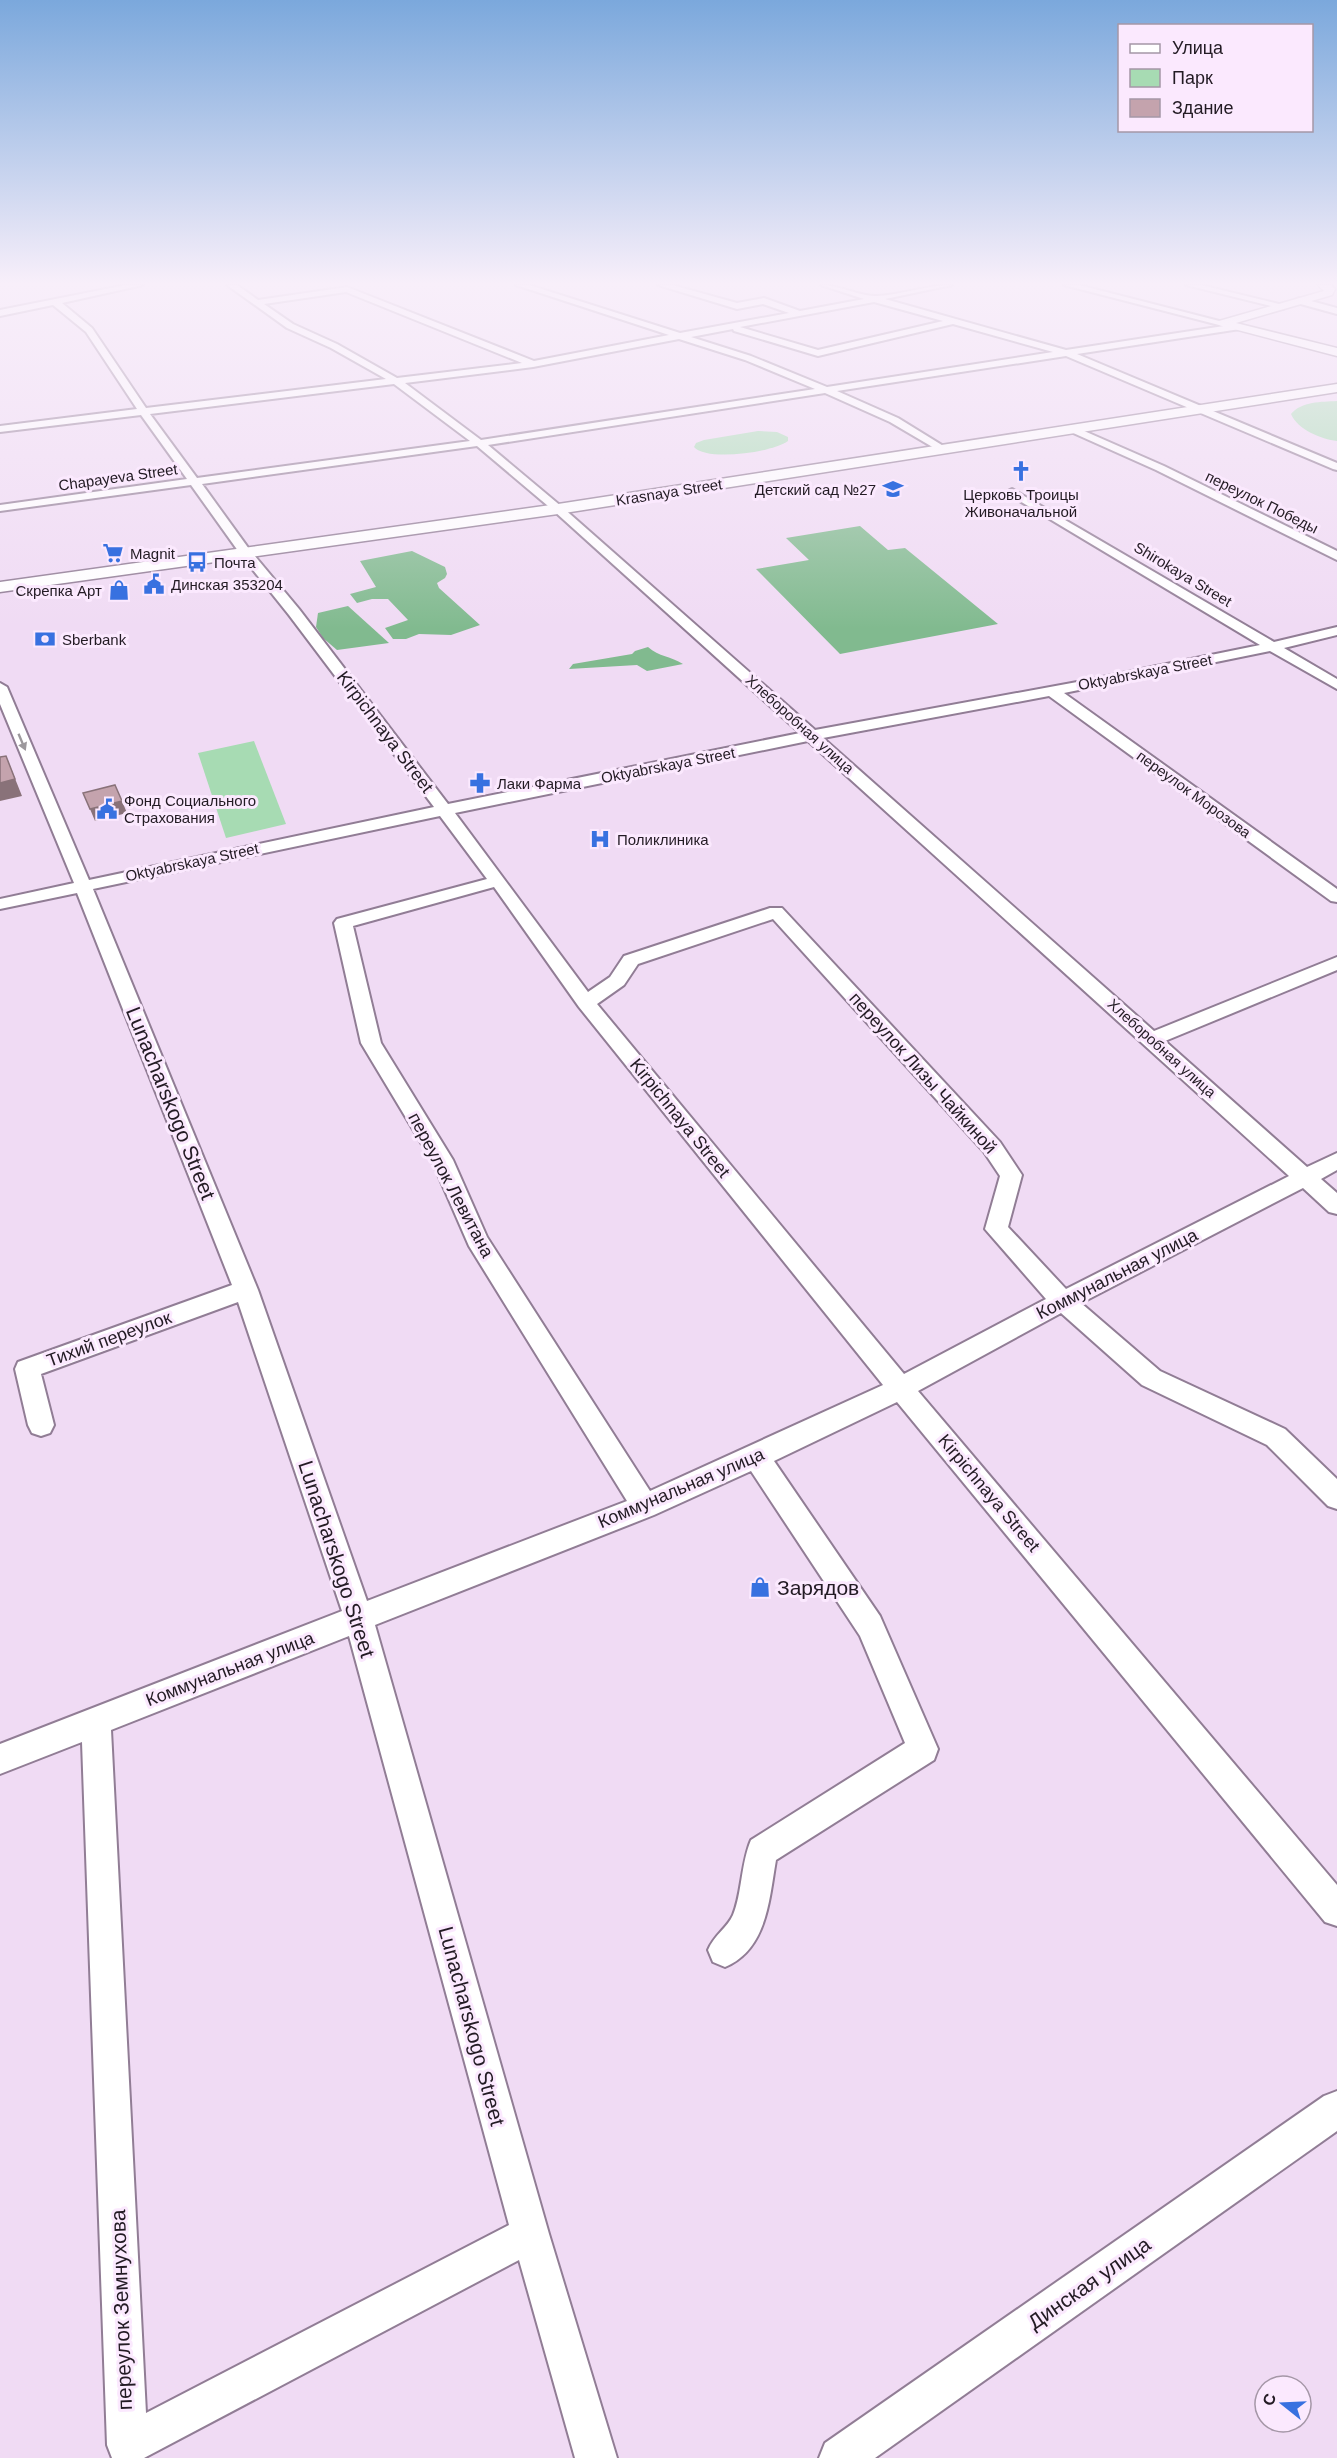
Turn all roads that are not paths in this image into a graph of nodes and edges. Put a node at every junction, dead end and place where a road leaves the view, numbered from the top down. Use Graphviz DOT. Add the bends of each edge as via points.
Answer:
graph roads {
  1 [pos="136,400"];
  2 [pos="248,400"];
  3 [pos="422,400"];
  4 [pos="770,400"];
  5 [pos="849,400"];
  6 [pos="1177,400"];
  7 [pos="1265,400"];
  8 [pos="1201,410"];
  9 [pos="144,412"];
  10 [pos="0,429"];
  11 [pos="1075,430"];
  12 [pos="479,443"];
  13 [pos="941,449"];
  14 [pos="1337,467"];
  15 [pos="194,482"];
  16 [pos="1012,492"];
  17 [pos="0,508"];
  18 [pos="558,509"];
  19 [pos="245,552"];
  20 [pos="1337,556"];
  21 [pos="0,587"];
  22 [pos="1337,631"];
  23 [pos="1273,647"];
  24 [pos="1337,685"];
  25 [pos="0,687"];
  26 [pos="1052,691"];
  27 [pos="814,735"];
  28 [pos="444,810"];
  29 [pos="498,881"];
  30 [pos="83,885"];
  31 [pos="1337,897"];
  32 [pos="0,904"];
  33 [pos="1337,963"];
  34 [pos="586,1003"];
  35 [pos="1152,1039"];
  36 [pos="1337,1161"];
  37 [pos="1304,1177"];
  38 [pos="1337,1206"];
  39 [pos="246,1290"];
  40 [pos="1063,1301"];
  41 [pos="901,1388"];
  42 [pos="42,1425"];
  43 [pos="756,1457"];
  44 [pos="1337,1497"];
  45 [pos="645,1506"];
  46 [pos="359,1619"];
  47 [pos="96,1721"];
  48 [pos="0,1759"];
  49 [pos="1337,1910"];
  50 [pos="725,1950"];
  51 [pos="1337,2109"];
  52 [pos="530,2234"];
  53 [pos="596,2458"];
  54 [pos="840,2458"];
  1 -- 9 [label="street, Kirpichnaya Street"];
  2 -- 9 [label="street"];
  3 -- 12 [label="street, Хлеборобная улица"];
  4 -- 12 [label="street, Chapayeva Street"];
  5 -- 13 [label="street" via="894,420"];
  6 -- 8 [label="street"];
  7 -- 8 [label="main road, Krasnaya Street"];
  8 -- 11 [label="main road, Krasnaya Street"];
  8 -- 14 [label="street"];
  9 -- 10 [label="street"];
  9 -- 15 [label="street, Kirpichnaya Street"];
  11 -- 13 [label="main road, Krasnaya Street"];
  11 -- 20 [label="street, переулок Победы"];
  12 -- 15 [label="street, Chapayeva Street"];
  12 -- 18 [label="street, Хлеборобная улица"];
  13 -- 18 [label="main road, Krasnaya Street"];
  15 -- 17 [label="street, Chapayeva Street"];
  15 -- 19 [label="street, Kirpichnaya Street"];
  16 -- 23 [label="street, Shirokaya Street"];
  18 -- 19 [label="main road, Krasnaya Street"];
  18 -- 27 [label="street, Хлеборобная улица"];
  19 -- 21 [label="main road, Krasnaya Street"];
  19 -- 28 [label="street, Kirpichnaya Street"];
  22 -- 23 [label="street, Oktyabrskaya Street"];
  23 -- 24 [label="street, Shirokaya Street"];
  23 -- 26 [label="street, Oktyabrskaya Street"];
  25 -- 30 [label="street, Lunacharskogo Street, one-way"];
  26 -- 27 [label="street, Oktyabrskaya Street"];
  26 -- 31 [label="street, переулок Морозова"];
  27 -- 28 [label="street, Oktyabrskaya Street"];
  27 -- 35 [label="street, Хлеборобная улица"];
  28 -- 29 [label="street, Kirpichnaya Street"];
  28 -- 30 [label="street, Oktyabrskaya Street"];
  29 -- 34 [label="street, Kirpichnaya Street"];
  29 -- 45 [label="street, переулок Левитана" via="343,923 371,1043 442,1160 477,1240"];
  30 -- 32 [label="street, Oktyabrskaya Street"];
  30 -- 39 [label="street, Lunacharskogo Street"];
  33 -- 35 [label="street"];
  34 -- 40 [label="street, переулок Лизы Чайкиной" via="617,981 631,960 776,912 992,1147 1011,1175 996,1229"];
  34 -- 41 [label="street, Kirpichnaya Street"];
  35 -- 37 [label="street, Хлеборобная улица"];
  36 -- 37 [label="street, Коммунальная улица"];
  37 -- 38 [label="street, Хлеборобная улица"];
  37 -- 40 [label="street, Коммунальная улица"];
  39 -- 42 [label="street, Тихий переулок" via="27,1369"];
  39 -- 46 [label="street, Lunacharskogo Street"];
  40 -- 41 [label="street, Коммунальная улица"];
  40 -- 44 [label="street" via="1151,1378 1276,1437"];
  41 -- 43 [label="street, Коммунальная улица"];
  41 -- 49 [label="street, Kirpichnaya Street"];
  43 -- 45 [label="street, Коммунальная улица"];
  43 -- 50 [label="street" via="870,1626 923,1749 762,1851 748,1924"];
  45 -- 46 [label="street, Коммунальная улица"];
  46 -- 47 [label="street, Коммунальная улица"];
  46 -- 52 [label="street, Lunacharskogo Street"];
  47 -- 48 [label="street, Коммунальная улица"];
  47 -- 52 [label="street, переулок Земнухова" via="127,2445"];
  51 -- 54 [label="street, Динская улица"];
  52 -- 53 [label="street, Lunacharskogo Street"];
}
